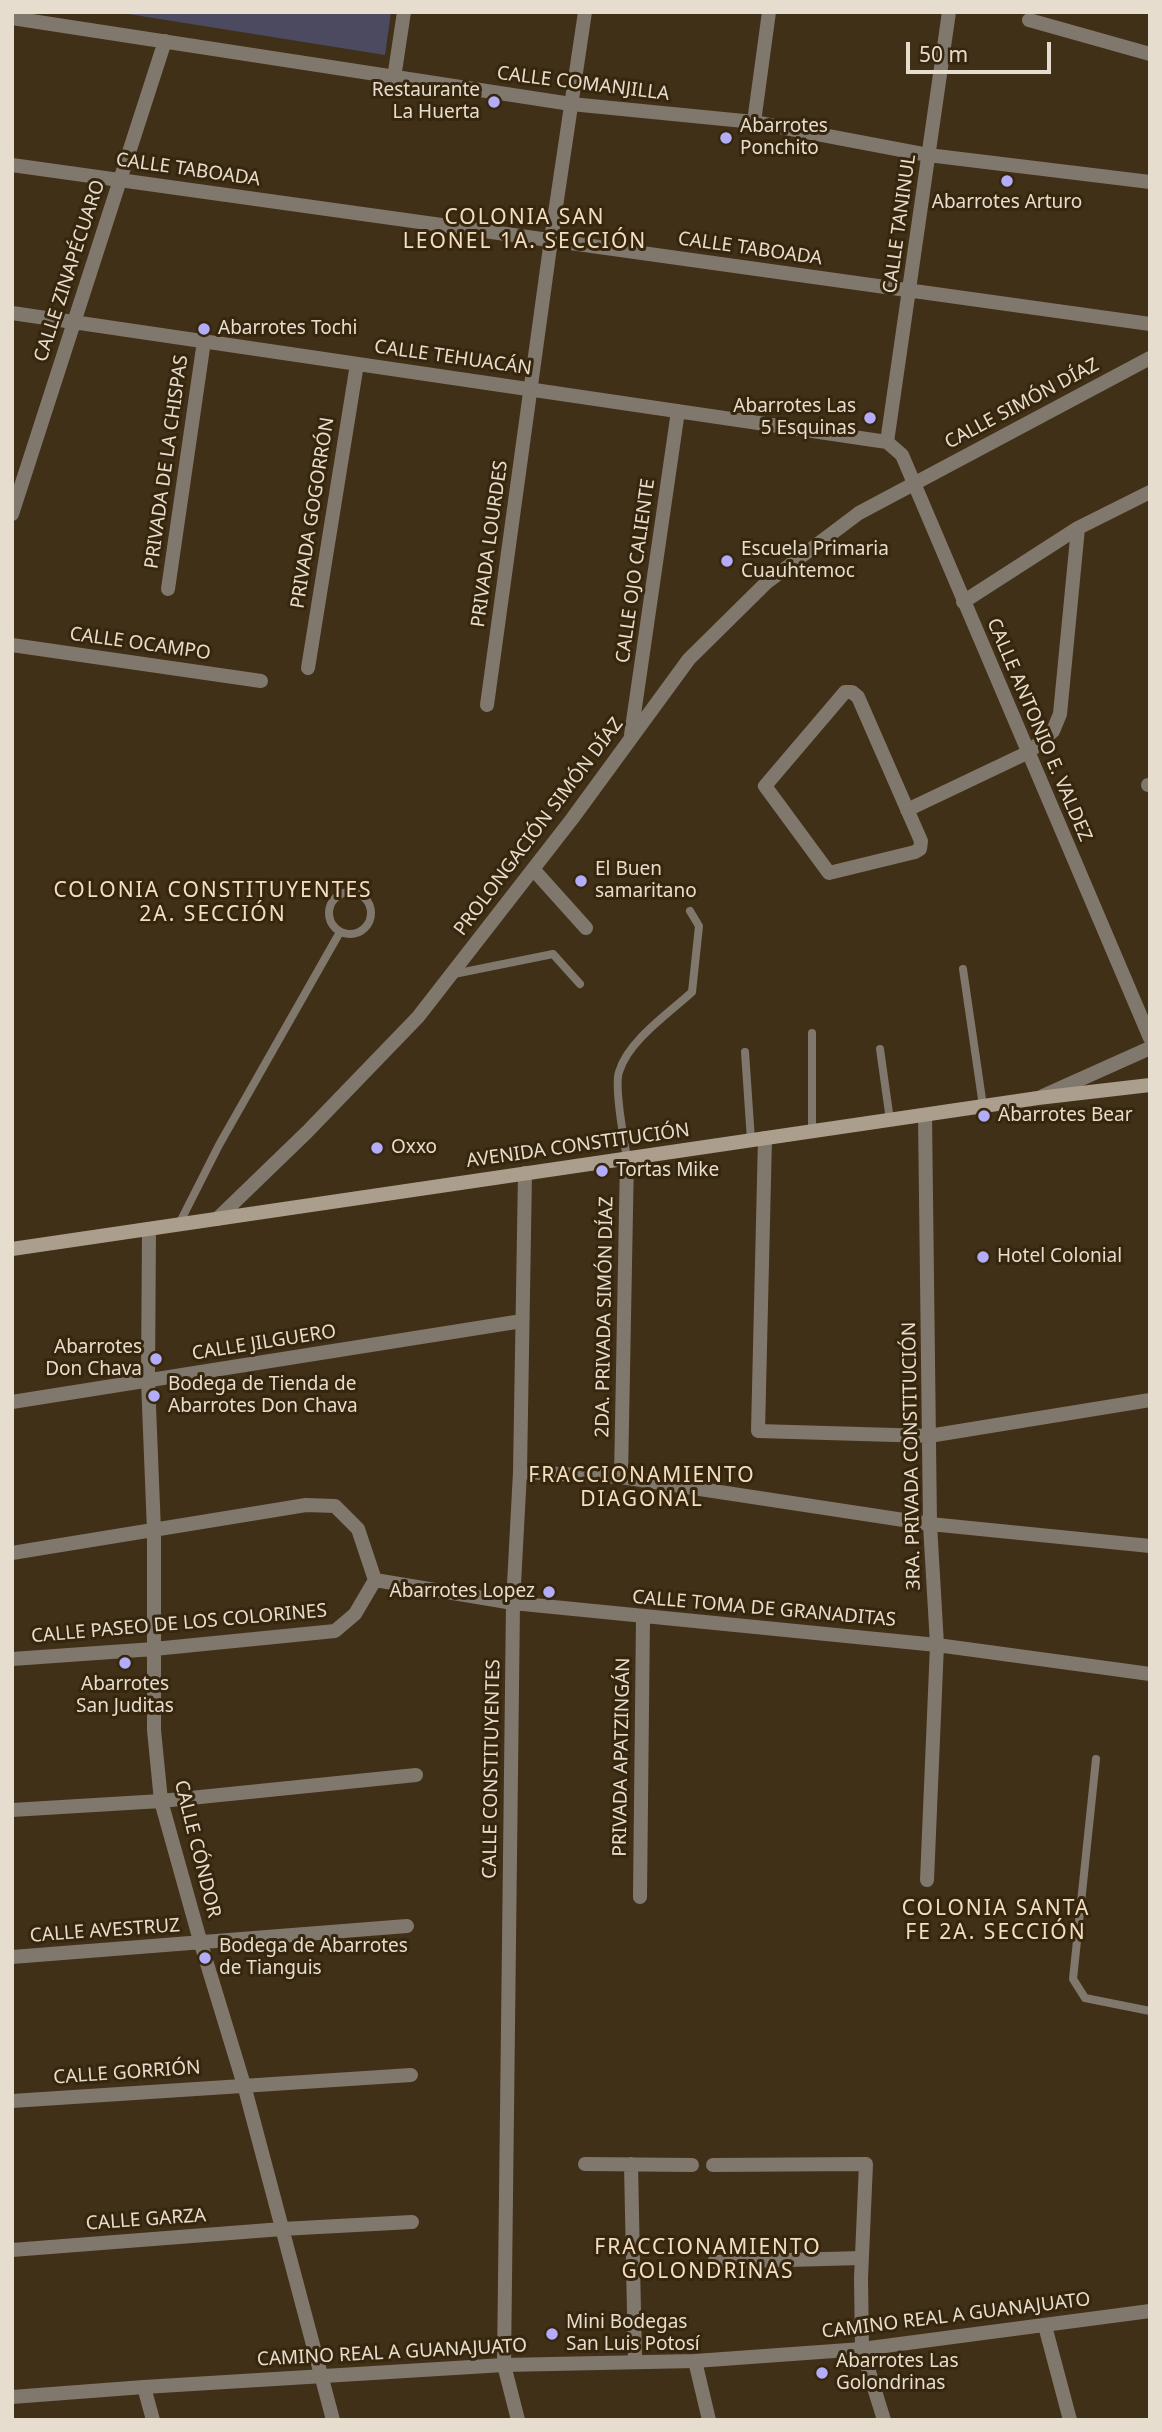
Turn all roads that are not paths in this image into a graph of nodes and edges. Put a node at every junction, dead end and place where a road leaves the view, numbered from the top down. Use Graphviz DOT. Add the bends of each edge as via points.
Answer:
graph roads {
  1 [pos="404,12"];
  2 [pos="585,12"];
  3 [pos="769,12"];
  4 [pos="949,12"];
  5 [pos="39,17"];
  6 [pos="12,18"];
  7 [pos="1029,20"];
  8 [pos="165,41"];
  9 [pos="1150,54"];
  10 [pos="394,78"];
  11 [pos="571,104"];
  12 [pos="754,122"];
  13 [pos="929,155"];
  14 [pos="12,165"];
  15 [pos="120,180"];
  16 [pos="1150,182"];
  17 [pos="551,240"];
  18 [pos="910,290"];
  19 [pos="12,313"];
  20 [pos="74,322"];
  21 [pos="1150,324"];
  22 [pos="204,341"];
  23 [pos="1150,358"];
  24 [pos="357,364"];
  25 [pos="531,389"];
  26 [pos="678,411"];
  27 [pos="887,442"];
  28 [pos="913,483"];
  29 [pos="16,488"];
  30 [pos="1150,492"];
  31 [pos="12,514"];
  32 [pos="1078,528"];
  33 [pos="168,589"];
  34 [pos="963,602"];
  35 [pos="12,645"];
  36 [pos="307,668"];
  37 [pos="261,681"];
  38 [pos="487,705"];
  39 [pos="631,736"];
  40 [pos="1029,752"];
  41 [pos="907,810"];
  42 [pos="533,869"];
  43 [pos="690,911"];
  44 [pos="586,928"];
  45 [pos="340,932"];
  46 [pos="963,969"];
  47 [pos="454,974"];
  48 [pos="580,984"];
  49 [pos="812,1033"];
  50 [pos="1150,1038"];
  51 [pos="1150,1048"];
  52 [pos="880,1049"];
  53 [pos="745,1052"];
  54 [pos="1150,1085"];
  55 [pos="1038,1098"];
  56 [pos="983,1106"];
  57 [pos="925,1115"];
  58 [pos="890,1120"];
  59 [pos="812,1131"];
  60 [pos="758,1139"];
  61 [pos="627,1158"];
  62 [pos="525,1173"];
  63 [pos="216,1219"];
  64 [pos="179,1224"];
  65 [pos="149,1229"];
  66 [pos="12,1249"];
  67 [pos="522,1321"];
  68 [pos="148,1381"];
  69 [pos="1150,1400"];
  70 [pos="12,1402"];
  71 [pos="929,1436"];
  72 [pos="520,1472"];
  73 [pos="621,1477"];
  74 [pos="930,1524"];
  75 [pos="154,1531"];
  76 [pos="1150,1546"];
  77 [pos="12,1553"];
  78 [pos="375,1580"];
  79 [pos="513,1603"];
  80 [pos="643,1617"];
  81 [pos="937,1645"];
  82 [pos="155,1649"];
  83 [pos="12,1659"];
  84 [pos="1150,1674"];
  85 [pos="1096,1759"];
  86 [pos="416,1775"];
  87 [pos="161,1801"];
  88 [pos="12,1810"];
  89 [pos="927,1880"];
  90 [pos="640,1897"];
  91 [pos="407,1926"];
  92 [pos="201,1944"];
  93 [pos="12,1957"];
  94 [pos="1150,2011"];
  95 [pos="411,2075"];
  96 [pos="244,2085"];
  97 [pos="12,2101"];
  98 [pos="585,2164"];
  99 [pos="631,2164"];
  100 [pos="692,2165"];
  101 [pos="713,2165"];
  102 [pos="412,2222"];
  103 [pos="282,2229"];
  104 [pos="12,2250"];
  105 [pos="862,2258"];
  106 [pos="714,2262"];
  107 [pos="1150,2311"];
  108 [pos="1045,2326"];
  109 [pos="862,2349"];
  110 [pos="635,2361"];
  111 [pos="695,2361"];
  112 [pos="504,2365"];
  113 [pos="321,2377"];
  114 [pos="144,2387"];
  115 [pos="12,2397"];
  116 [pos="153,2420"];
  117 [pos="333,2420"];
  118 [pos="518,2420"];
  119 [pos="709,2420"];
  120 [pos="884,2420"];
  121 [pos="1070,2420"];
  1 -- 10 [label="street"];
  2 -- 11 [label="street, PRIVADA LOURDES"];
  3 -- 12 [label="street"];
  4 -- 13 [label="street, CALLE TANINUL"];
  5 -- 6 [label="street, CALLE COMANJILLA"];
  5 -- 8 [label="street, CALLE COMANJILLA"];
  7 -- 9 [label="street"];
  8 -- 10 [label="street, CALLE COMANJILLA"];
  8 -- 15 [label="street, CALLE ZINAPÉCUARO"];
  10 -- 11 [label="street, CALLE COMANJILLA"];
  11 -- 12 [label="street, CALLE COMANJILLA"];
  11 -- 17 [label="street, PRIVADA LOURDES"];
  12 -- 13 [label="street, CALLE COMANJILLA"];
  13 -- 16 [label="street, CALLE COMANJILLA"];
  13 -- 18 [label="street, CALLE TANINUL"];
  14 -- 15 [label="street, CALLE TABOADA"];
  15 -- 17 [label="street, CALLE TABOADA"];
  15 -- 20 [label="street, CALLE ZINAPÉCUARO"];
  17 -- 18 [label="street, CALLE TABOADA"];
  17 -- 25 [label="street, PRIVADA LOURDES"];
  18 -- 21 [label="street, CALLE TABOADA"];
  18 -- 27 [label="street, CALLE TANINUL"];
  19 -- 20 [label="street, CALLE TEHUACÁN"];
  20 -- 22 [label="street, CALLE TEHUACÁN"];
  20 -- 29 [label="street, CALLE ZINAPÉCUARO"];
  22 -- 24 [label="street, CALLE TEHUACÁN"];
  22 -- 33 [label="street, PRIVADA DE LA CHISPAS"];
  23 -- 28 [label="street, CALLE SIMÓN DÍAZ"];
  24 -- 25 [label="street, CALLE TEHUACÁN"];
  24 -- 36 [label="street, PRIVADA GOGORRÓN"];
  25 -- 26 [label="street, CALLE TEHUACÁN"];
  25 -- 38 [label="street, PRIVADA LOURDES"];
  26 -- 27 [label="street, CALLE TEHUACÁN"];
  26 -- 39 [label="street, CALLE OJO CALIENTE"];
  27 -- 28 [label="street, CALLE ANTONIO E. VALDEZ" via="902,455"];
  28 -- 34 [label="street, CALLE ANTONIO E. VALDEZ"];
  28 -- 39 [label="street, PROLONGACIÓN SIMÓN DÍAZ" via="859,513 766,583 688,659"];
  29 -- 31 [label="street, CALLE ZINAPÉCUARO"];
  30 -- 32 [label="street"];
  32 -- 34 [label="street"];
  32 -- 40 [label="street" via="1060,714 1053,731"];
  34 -- 40 [label="street, CALLE ANTONIO E. VALDEZ"];
  35 -- 37 [label="street, CALLE OCAMPO"];
  39 -- 42 [label="street, PROLONGACIÓN SIMÓN DÍAZ"];
  40 -- 41 [label="street"];
  40 -- 50 [label="street, CALLE ANTONIO E. VALDEZ"];
  41 -- 41 [label="street" via="852,692 845,692 765,786 829,873 920,849"];
  42 -- 44 [label="street"];
  42 -- 47 [label="street, PROLONGACIÓN SIMÓN DÍAZ"];
  43 -- 61 [label="lane" via="699,926 692,992 630,1049 618,1074"];
  45 -- 45 [label="lane" via="361,932 370,921 368,902 358,894 345,892 333,901 331,922"];
  45 -- 64 [label="lane" via="219,1144"];
  46 -- 56 [label="lane"];
  47 -- 48 [label="lane" via="553,954"];
  47 -- 63 [label="street, PROLONGACIÓN SIMÓN DÍAZ" via="307,1132"];
  49 -- 59 [label="lane"];
  51 -- 55 [label="street"];
  52 -- 58 [label="lane"];
  53 -- 60 [label="lane"];
  54 -- 55 [label="main road, AVENIDA CONSTITUCIÓN"];
  55 -- 56 [label="main road, AVENIDA CONSTITUCIÓN"];
  56 -- 57 [label="main road, AVENIDA CONSTITUCIÓN"];
  57 -- 58 [label="main road, AVENIDA CONSTITUCIÓN"];
  57 -- 71 [label="street, 3RA. PRIVADA CONSTITUCIÓN"];
  58 -- 59 [label="main road, AVENIDA CONSTITUCIÓN"];
  59 -- 60 [label="main road, AVENIDA CONSTITUCIÓN"];
  60 -- 61 [label="main road, AVENIDA CONSTITUCIÓN"];
  60 -- 71 [label="street" via="758,1432"];
  61 -- 62 [label="main road, AVENIDA CONSTITUCIÓN"];
  61 -- 73 [label="street, 2DA. PRIVADA SIMÓN DÍAZ"];
  62 -- 63 [label="main road, AVENIDA CONSTITUCIÓN"];
  62 -- 67 [label="street, CALLE CONSTITUYENTES"];
  63 -- 64 [label="main road, AVENIDA CONSTITUCIÓN"];
  64 -- 65 [label="main road, AVENIDA CONSTITUCIÓN"];
  65 -- 66 [label="main road, AVENIDA CONSTITUCIÓN"];
  65 -- 68 [label="street, CALLE CÓNDOR"];
  67 -- 68 [label="street, CALLE JILGUERO"];
  67 -- 72 [label="street, CALLE CONSTITUYENTES"];
  68 -- 70 [label="street, CALLE JILGUERO"];
  68 -- 75 [label="street, CALLE CÓNDOR"];
  69 -- 71 [label="street"];
  71 -- 74 [label="street, 3RA. PRIVADA CONSTITUCIÓN"];
  72 -- 73 [label="street"];
  72 -- 79 [label="street, CALLE CONSTITUYENTES"];
  73 -- 74 [label="street"];
  74 -- 76 [label="street"];
  74 -- 81 [label="street, 3RA. PRIVADA CONSTITUCIÓN"];
  75 -- 77 [label="street"];
  75 -- 78 [label="street" via="306,1505 335,1506 358,1529"];
  75 -- 82 [label="street, CALLE CÓNDOR"];
  78 -- 79 [label="street, CALLE TOMA DE GRANADITAS"];
  78 -- 82 [label="street, CALLE PASEO DE LOS COLORINES" via="355,1614 335,1631"];
  79 -- 80 [label="street, CALLE TOMA DE GRANADITAS"];
  79 -- 112 [label="street, CALLE CONSTITUYENTES"];
  80 -- 81 [label="street, CALLE TOMA DE GRANADITAS"];
  80 -- 90 [label="street, PRIVADA APATZINGÁN"];
  81 -- 84 [label="street, CALLE TOMA DE GRANADITAS"];
  81 -- 89 [label="street, 3RA. PRIVADA CONSTITUCIÓN"];
  82 -- 83 [label="street, CALLE PASEO DE LOS COLORINES"];
  82 -- 87 [label="street, CALLE CÓNDOR" via="154,1730"];
  85 -- 94 [label="lane" via="1073,1979 1085,1998"];
  86 -- 87 [label="street"];
  87 -- 88 [label="street"];
  87 -- 92 [label="street, CALLE CÓNDOR"];
  91 -- 92 [label="street, CALLE AVESTRUZ"];
  92 -- 93 [label="street, CALLE AVESTRUZ"];
  92 -- 96 [label="street, CALLE CÓNDOR"];
  95 -- 96 [label="street, CALLE GORRIÓN"];
  96 -- 97 [label="street, CALLE GORRIÓN"];
  96 -- 103 [label="street, CALLE CÓNDOR"];
  98 -- 99 [label="street"];
  99 -- 100 [label="street"];
  99 -- 110 [label="street"];
  101 -- 105 [label="street" via="866,2164"];
  102 -- 103 [label="street, CALLE GARZA"];
  103 -- 104 [label="street, CALLE GARZA"];
  103 -- 113 [label="street, CALLE CÓNDOR"];
  105 -- 106 [label="street"];
  105 -- 109 [label="street"];
  107 -- 108 [label="street, CAMINO REAL A GUANAJUATO"];
  108 -- 109 [label="street, CAMINO REAL A GUANAJUATO"];
  108 -- 121 [label="street"];
  109 -- 111 [label="street, CAMINO REAL A GUANAJUATO"];
  109 -- 120 [label="street"];
  110 -- 111 [label="street, CAMINO REAL A GUANAJUATO"];
  110 -- 112 [label="street, CAMINO REAL A GUANAJUATO"];
  111 -- 119 [label="street"];
  112 -- 113 [label="street, CAMINO REAL A GUANAJUATO"];
  112 -- 118 [label="street, CALLE CONSTITUYENTES"];
  113 -- 114 [label="street, CAMINO REAL A GUANAJUATO"];
  113 -- 117 [label="street, CALLE CÓNDOR"];
  114 -- 115 [label="street, CAMINO REAL A GUANAJUATO"];
  114 -- 116 [label="street"];
}
